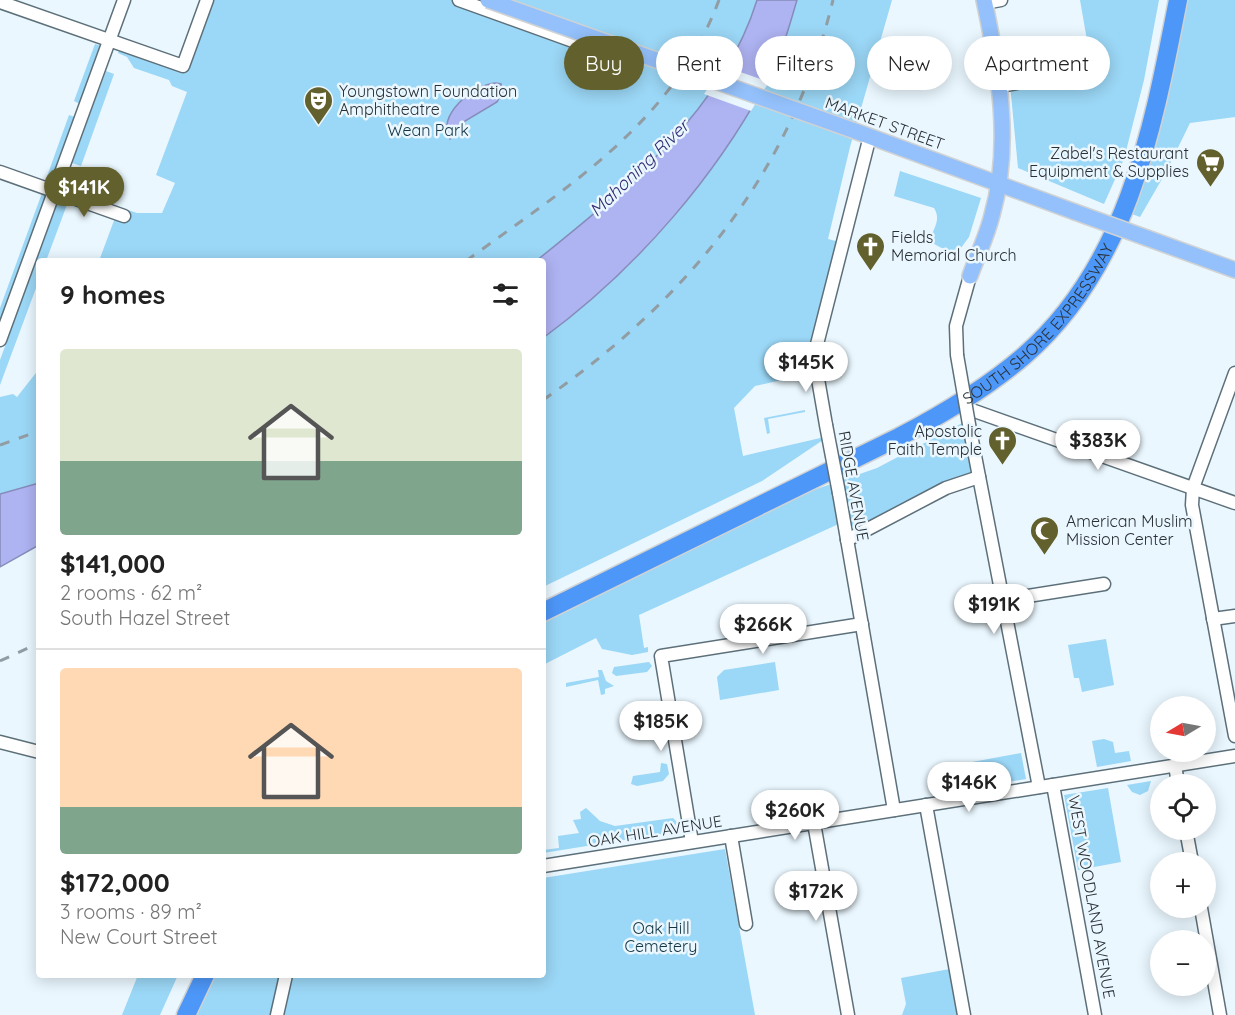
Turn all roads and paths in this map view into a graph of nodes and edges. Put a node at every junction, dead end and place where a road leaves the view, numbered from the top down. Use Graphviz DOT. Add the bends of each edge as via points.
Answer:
graph roads {
  1 [pos="124,0"];
  2 [pos="207,0"];
  3 [pos="459,0"];
  4 [pos="488,0"];
  5 [pos="1001,0"];
  6 [pos="1178,0"];
  7 [pos="985,1"];
  8 [pos="0,2"];
  9 [pos="992,36"];
  10 [pos="564,38"];
  11 [pos="109,41"];
  12 [pos="1001,90"];
  13 [pos="862,134"];
  14 [pos="0,172"];
  15 [pos="998,184"];
  16 [pos="54,191"];
  17 [pos="124,216"];
  18 [pos="1235,270"];
  19 [pos="970,276"];
  20 [pos="0,340"];
  21 [pos="1235,373"];
  22 [pos="966,408"];
  23 [pos="979,477"];
  24 [pos="1193,489"];
  25 [pos="1235,503"];
  26 [pos="847,540"];
  27 [pos="1104,584"];
  28 [pos="1003,600"];
  29 [pos="546,611"];
  30 [pos="1235,616"];
  31 [pos="1213,619"];
  32 [pos="862,624"];
  33 [pos="1235,736"];
  34 [pos="0,742"];
  35 [pos="36,751"];
  36 [pos="1235,756"];
  37 [pos="1175,765"];
  38 [pos="1176,774"];
  39 [pos="1053,785"];
  40 [pos="1039,787"];
  41 [pos="926,805"];
  42 [pos="894,810"];
  43 [pos="814,823"];
  44 [pos="731,836"];
  45 [pos="692,842"];
  46 [pos="546,866"];
  47 [pos="1203,918"];
  48 [pos="746,924"];
  49 [pos="204,978"];
  50 [pos="285,978"];
  51 [pos="186,1015"];
  52 [pos="277,1015"];
  53 [pos="848,1015"];
  54 [pos="964,1015"];
  55 [pos="1095,1015"];
  56 [pos="1220,1015"];
  1 -- 11 [label="street"];
  2 -- 11 [label="street" via="183,66"];
  3 -- 10 [label="street"];
  4 -- 13 [label="main road, MARKET STREET, bridge"];
  5 -- 7 [label="street"];
  6 -- 29 [label="highway, SOUTH SHORE EXPRESSWAY" via="1145,154 1125,209 1100,262 1074,302 1026,354 926,423"];
  7 -- 9 [label="main road"];
  8 -- 11 [label="street"];
  11 -- 16 [label="street"];
  12 -- 15 [label="main road"];
  13 -- 15 [label="main road, MARKET STREET"];
  13 -- 26 [label="street, RIDGE AVENUE, bridge" via="814,356"];
  14 -- 16 [label="street"];
  15 -- 18 [label="main road, MARKET STREET, bridge"];
  15 -- 19 [label="main road" via="993,215"];
  16 -- 17 [label="street"];
  16 -- 20 [label="street"];
  19 -- 22 [label="street, bridge" via="956,326"];
  21 -- 24 [label="street"];
  22 -- 23 [label="street, bridge"];
  22 -- 24 [label="street"];
  23 -- 26 [label="street" via="946,488"];
  23 -- 28 [label="street"];
  24 -- 25 [label="street"];
  24 -- 31 [label="street" via="1191,505"];
  26 -- 32 [label="street, RIDGE AVENUE"];
  27 -- 28 [label="street"];
  28 -- 40 [label="street"];
  30 -- 31 [label="street"];
  31 -- 33 [label="street"];
  32 -- 42 [label="street, RIDGE AVENUE"];
  32 -- 45 [label="street" via="661,656"];
  34 -- 35 [label="street"];
  36 -- 37 [label="street, OAK HILL AVENUE"];
  37 -- 38 [label="street"];
  37 -- 39 [label="street, OAK HILL AVENUE"];
  39 -- 40 [label="street, OAK HILL AVENUE"];
  39 -- 55 [label="street, WEST WOODLAND AVENUE"];
  40 -- 41 [label="street, OAK HILL AVENUE"];
  41 -- 42 [label="street, OAK HILL AVENUE"];
  41 -- 54 [label="street"];
  42 -- 43 [label="street, OAK HILL AVENUE"];
  43 -- 44 [label="street, OAK HILL AVENUE"];
  43 -- 53 [label="street"];
  44 -- 45 [label="street, OAK HILL AVENUE"];
  44 -- 48 [label="street"];
  45 -- 46 [label="street, OAK HILL AVENUE"];
  47 -- 56 [label="street"];
  49 -- 51 [label="highway"];
  50 -- 52 [label="street"];
}
